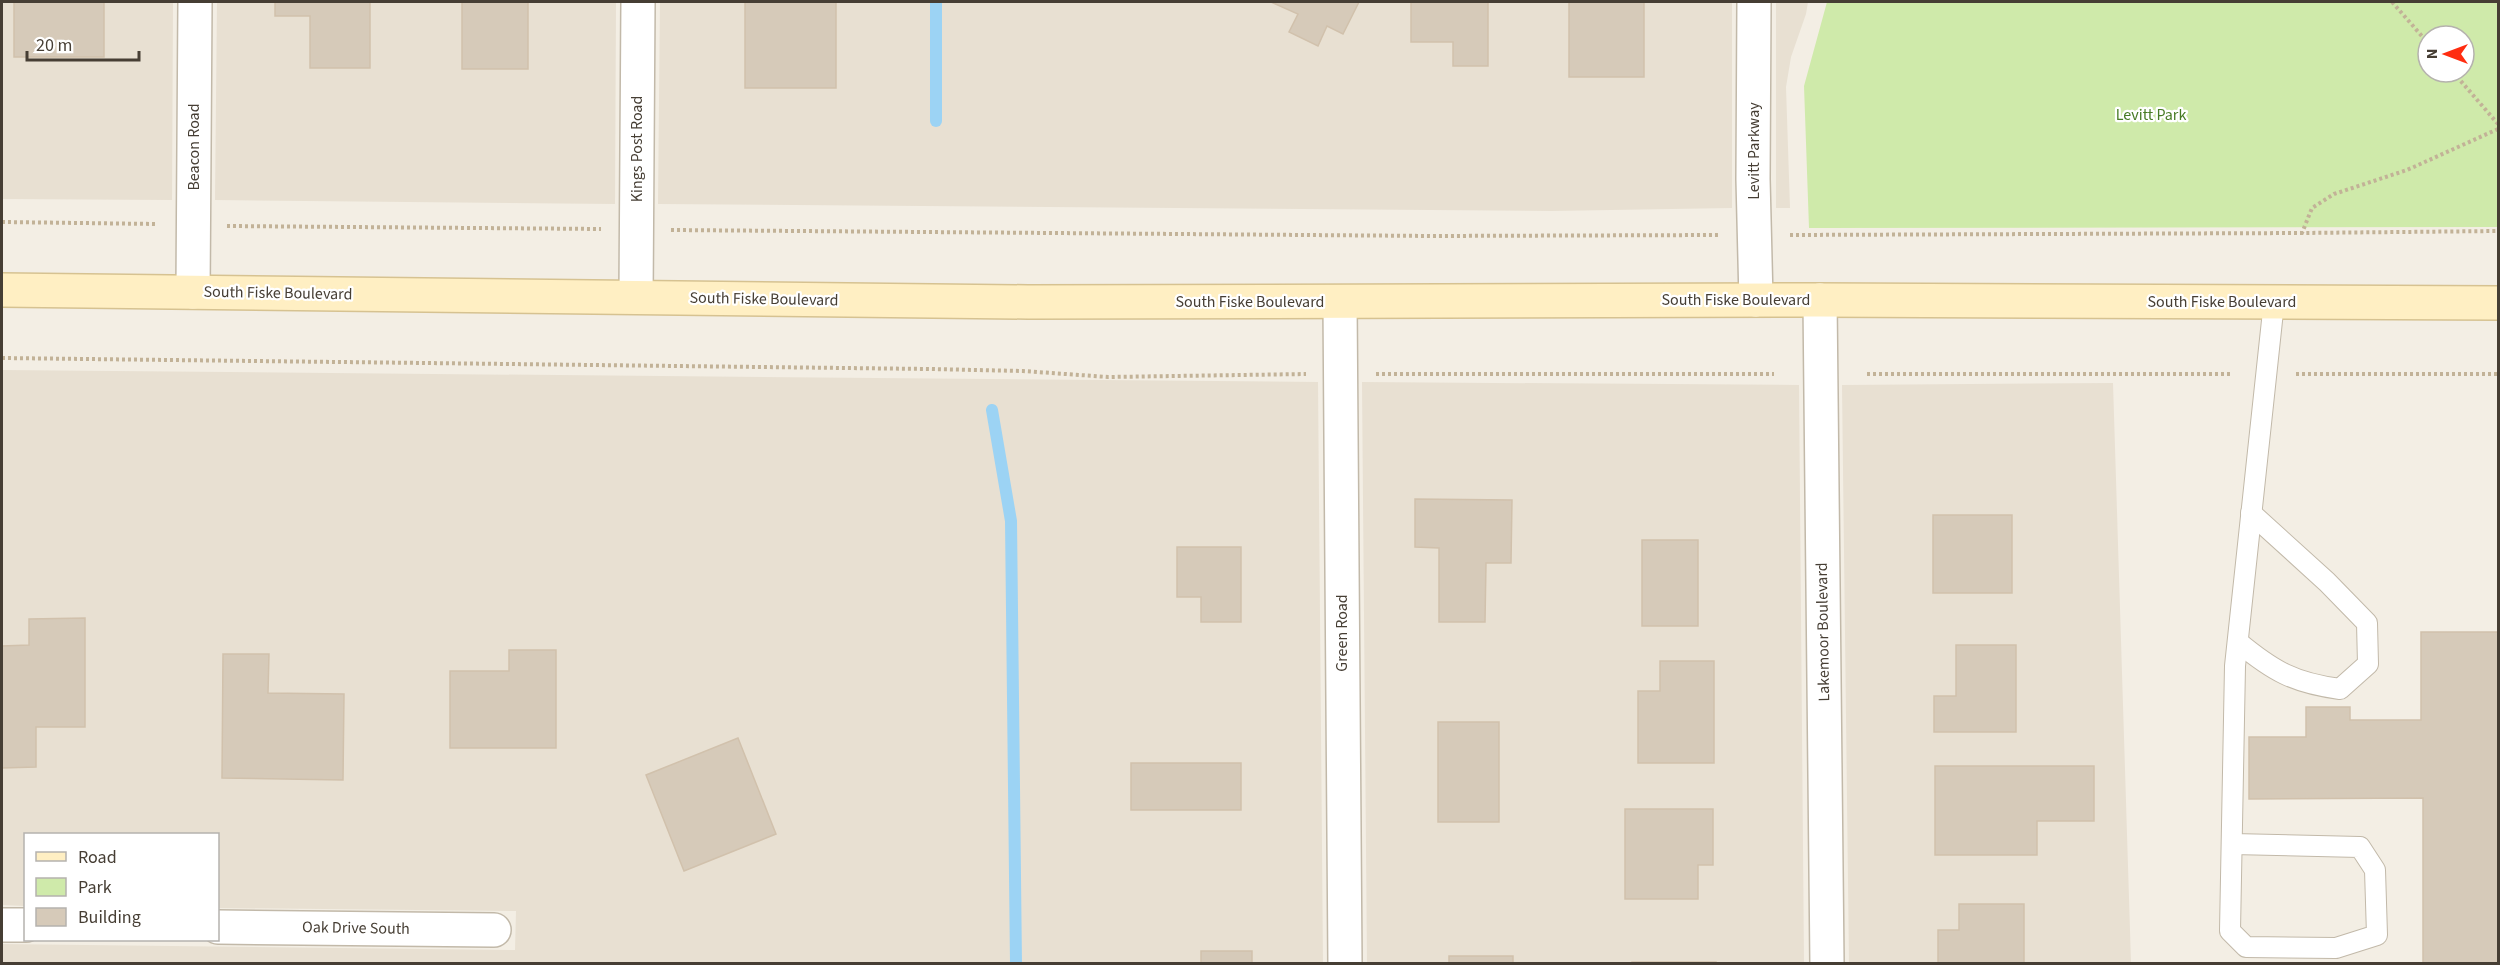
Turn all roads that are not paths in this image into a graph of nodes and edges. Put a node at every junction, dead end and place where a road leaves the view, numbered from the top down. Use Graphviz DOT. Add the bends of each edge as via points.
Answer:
graph roads {
  1 [pos="195,2"];
  2 [pos="638,2"];
  3 [pos="1754,2"];
  4 [pos="2,290"];
  5 [pos="193,292"];
  6 [pos="636,297"];
  7 [pos="1756,300"];
  8 [pos="1820,300"];
  9 [pos="1340,302"];
  10 [pos="2274,302"];
  11 [pos="2499,303"];
  12 [pos="2251,513"];
  13 [pos="2238,642"];
  14 [pos="2233,844"];
  15 [pos="2,925"];
  16 [pos="24,925"];
  17 [pos="219,927"];
  18 [pos="494,930"];
  19 [pos="1345,963"];
  20 [pos="1827,963"];
  1 -- 5 [label="street, Beacon Road"];
  2 -- 6 [label="street, Kings Post Road"];
  3 -- 7 [label="street, Levitt Parkway"];
  4 -- 5 [label="main road, South Fiske Boulevard"];
  5 -- 6 [label="main road, South Fiske Boulevard"];
  6 -- 9 [label="main road, South Fiske Boulevard"];
  7 -- 8 [label="main road, South Fiske Boulevard"];
  7 -- 9 [label="main road, South Fiske Boulevard"];
  8 -- 10 [label="main road, South Fiske Boulevard"];
  8 -- 20 [label="street, Lakemoor Boulevard"];
  9 -- 19 [label="street, Green Road"];
  10 -- 11 [label="main road, South Fiske Boulevard"];
  10 -- 12 [label="lane"];
  12 -- 13 [label="lane"];
  12 -- 13 [label="lane" via="2367,623 2368,664 2340,689 2308,685 2265,665"];
  13 -- 14 [label="lane"];
  14 -- 14 [label="lane" via="2360,848 2375,870 2377,935 2336,948 2246,947 2230,931"];
  15 -- 16 [label="street"];
  17 -- 18 [label="street, Oak Drive South"];
}
